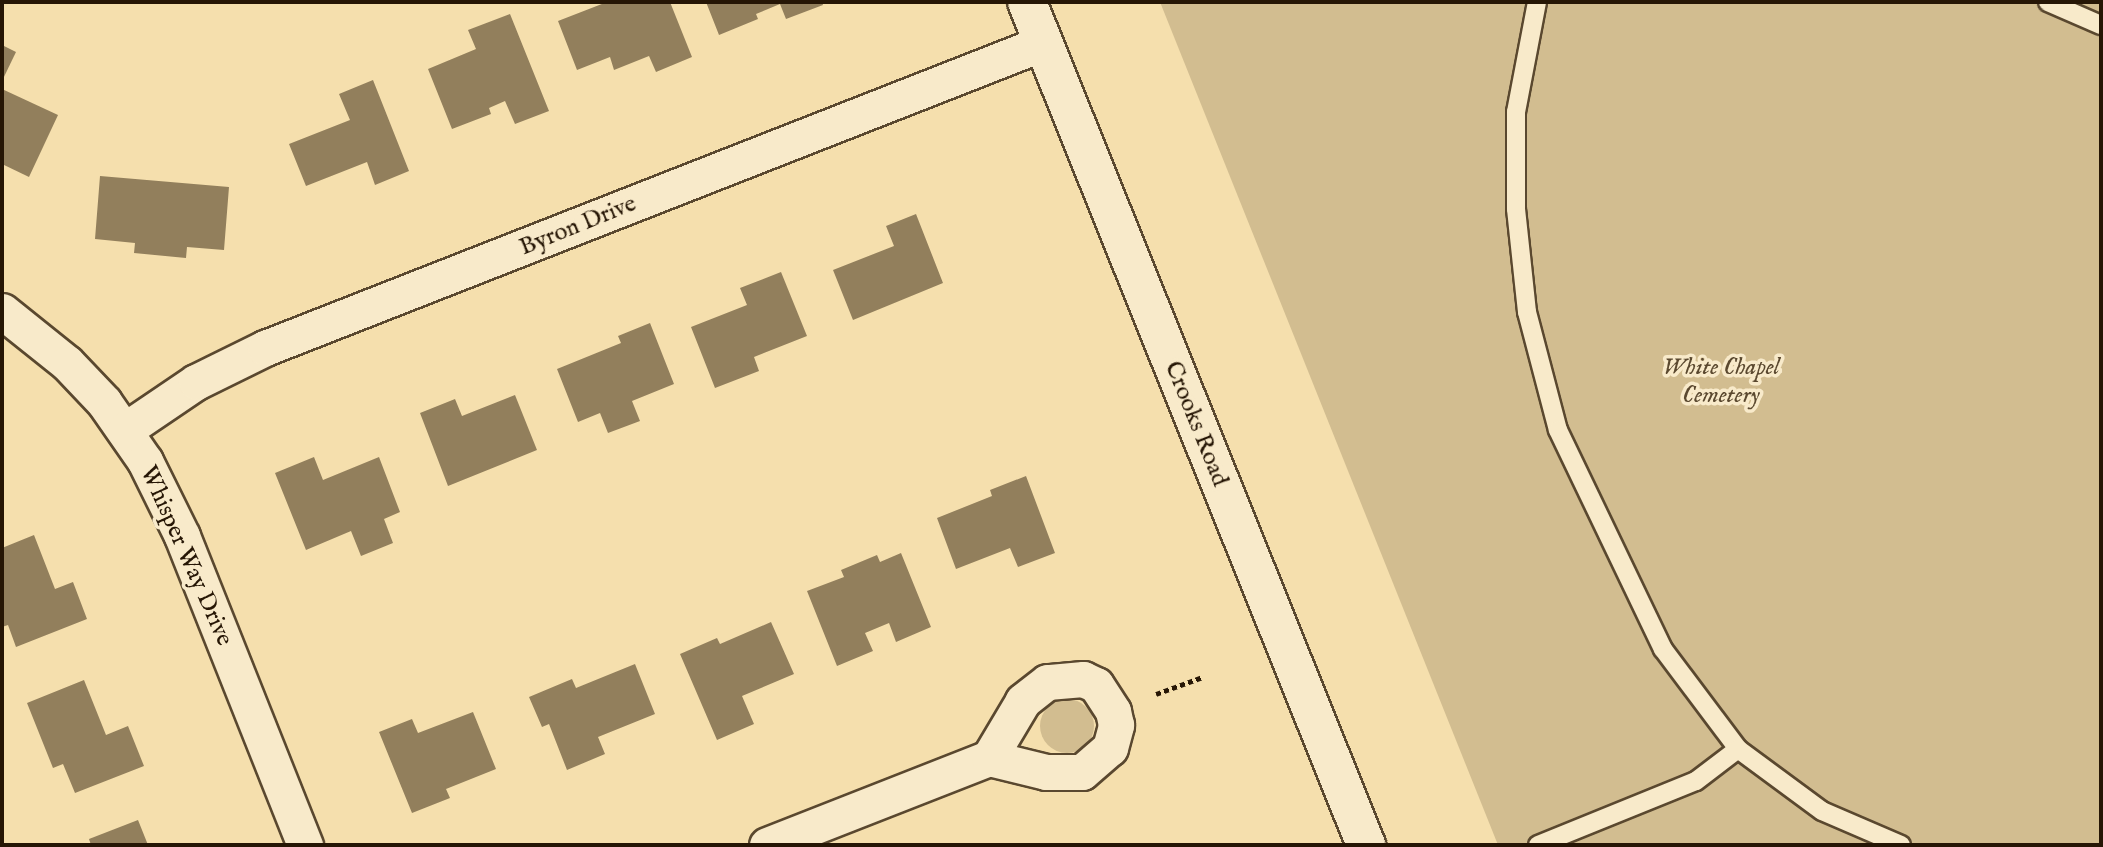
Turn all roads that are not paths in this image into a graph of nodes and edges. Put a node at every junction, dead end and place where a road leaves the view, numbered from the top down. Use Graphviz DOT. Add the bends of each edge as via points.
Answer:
graph roads {
  1 [pos="1027,2"];
  2 [pos="1537,2"];
  3 [pos="2048,2"];
  4 [pos="2101,25"];
  5 [pos="1044,43"];
  6 [pos="2,311"];
  7 [pos="125,430"];
  8 [pos="1738,749"];
  9 [pos="989,758"];
  10 [pos="305,845"];
  11 [pos="767,845"];
  12 [pos="1366,845"];
  13 [pos="1538,845"];
  14 [pos="1900,845"];
  1 -- 5 [label="main road, Crooks Road"];
  2 -- 8 [label="lane" via="1516,112 1516,209 1527,312 1558,430 1663,649"];
  3 -- 4 [label="lane"];
  5 -- 7 [label="street, Byron Drive" via="265,348 196,382"];
  5 -- 12 [label="main road, Crooks Road"];
  6 -- 7 [label="street, Whisper Way Drive" via="67,363"];
  7 -- 10 [label="street, Whisper Way Drive" via="182,536"];
  8 -- 13 [label="lane" via="1696,781"];
  8 -- 14 [label="lane" via="1822,811"];
  9 -- 11 [label="street"];
}
